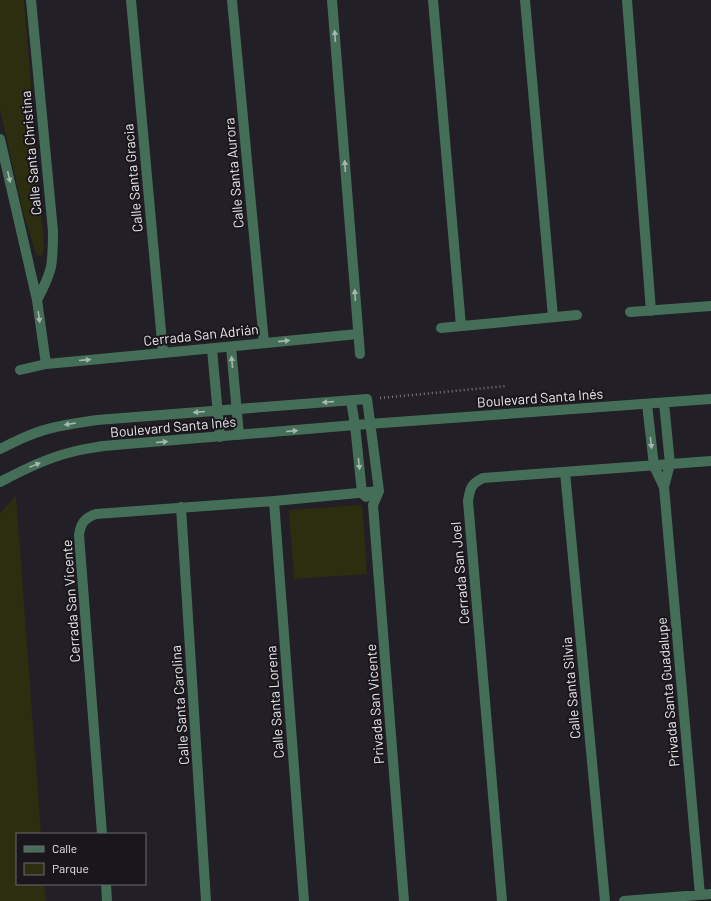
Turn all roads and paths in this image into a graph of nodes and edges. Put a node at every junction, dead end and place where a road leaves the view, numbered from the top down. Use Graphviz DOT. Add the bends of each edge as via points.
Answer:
graph roads {
  1 [pos="31,0"];
  2 [pos="131,0"];
  3 [pos="232,0"];
  4 [pos="332,0"];
  5 [pos="433,0"];
  6 [pos="525,0"];
  7 [pos="627,0"];
  8 [pos="0,139"];
  9 [pos="37,300"];
  10 [pos="711,306"];
  11 [pos="651,311"];
  12 [pos="630,312"];
  13 [pos="578,315"];
  14 [pos="553,317"];
  15 [pos="461,326"];
  16 [pos="441,328"];
  17 [pos="358,334"];
  18 [pos="264,343"];
  19 [pos="230,347"];
  20 [pos="212,348"];
  21 [pos="163,353"];
  22 [pos="360,354"];
  23 [pos="46,364"];
  24 [pos="20,370"];
  25 [pos="507,386"];
  26 [pos="367,399"];
  27 [pos="711,399"];
  28 [pos="351,401"];
  29 [pos="664,403"];
  30 [pos="647,404"];
  31 [pos="236,409"];
  32 [pos="217,410"];
  33 [pos="370,424"];
  34 [pos="355,425"];
  35 [pos="239,435"];
  36 [pos="220,437"];
  37 [pos="0,449"];
  38 [pos="711,461"];
  39 [pos="670,464"];
  40 [pos="654,466"];
  41 [pos="565,472"];
  42 [pos="0,482"];
  43 [pos="664,487"];
  44 [pos="379,491"];
  45 [pos="362,493"];
  46 [pos="274,501"];
  47 [pos="373,505"];
  48 [pos="181,507"];
  49 [pos="102,833"];
  50 [pos="106,885"];
  51 [pos="711,894"];
  52 [pos="700,895"];
  53 [pos="107,901"];
  54 [pos="206,901"];
  55 [pos="304,901"];
  56 [pos="404,901"];
  57 [pos="502,901"];
  58 [pos="605,901"];
  59 [pos="624,901"];
  1 -- 9 [label="street, Calle Santa Christina" via="53,231 51,268"];
  2 -- 21 [label="street, Calle Santa Gracia"];
  3 -- 18 [label="street, Calle Santa Aurora"];
  17 -- 4 [label="street, one-way"];
  5 -- 15 [label="street"];
  6 -- 14 [label="street"];
  7 -- 11 [label="street"];
  8 -- 9 [label="street, one-way"];
  9 -- 23 [label="street, one-way"];
  10 -- 11 [label="street"];
  11 -- 12 [label="street"];
  13 -- 14 [label="street"];
  14 -- 15 [label="street"];
  15 -- 16 [label="street"];
  18 -- 17 [label="street, Cerrada San Adrián, one-way"];
  17 -- 22 [label="street"];
  18 -- 19 [label="street, Cerrada San Adrián"];
  19 -- 20 [label="street, Cerrada San Adrián"];
  31 -- 19 [label="street, one-way"];
  20 -- 21 [label="street, Cerrada San Adrián"];
  20 -- 32 [label="street"];
  23 -- 21 [label="street, Cerrada San Adrián, one-way"];
  23 -- 24 [label="street, Cerrada San Adrián"];
  25 -- 26 [label="path"];
  26 -- 28 [label="street, Boulevard Santa Inés"];
  26 -- 33 [label="street"];
  27 -- 29 [label="street, Boulevard Santa Inés"];
  28 -- 31 [label="street, Boulevard Santa Inés, one-way"];
  28 -- 34 [label="street"];
  29 -- 30 [label="street, Boulevard Santa Inés"];
  29 -- 39 [label="street, Privada Santa Guadalupe"];
  30 -- 33 [label="street, Boulevard Santa Inés"];
  30 -- 40 [label="street, Privada Santa Guadalupe, one-way"];
  31 -- 32 [label="street, Boulevard Santa Inés"];
  31 -- 35 [label="street"];
  32 -- 36 [label="street"];
  32 -- 37 [label="street, Boulevard Santa Inés, one-way" via="97,420 56,427 34,433"];
  33 -- 34 [label="street, Boulevard Santa Inés"];
  33 -- 44 [label="street"];
  35 -- 34 [label="street, Boulevard Santa Inés, one-way"];
  34 -- 45 [label="street, one-way"];
  35 -- 36 [label="street, Boulevard Santa Inés"];
  42 -- 36 [label="street, Boulevard Santa Inés, one-way" via="30,466 72,452 103,446"];
  38 -- 39 [label="street, Cerrada San Joel"];
  39 -- 40 [label="street, Cerrada San Joel"];
  39 -- 43 [label="street, Privada Santa Guadalupe"];
  40 -- 41 [label="street, Cerrada San Joel"];
  40 -- 43 [label="street, Privada Santa Guadalupe"];
  41 -- 57 [label="street, Cerrada San Joel" via="483,478 470,488 468,501"];
  41 -- 58 [label="street, Calle Santa Silvia"];
  43 -- 52 [label="street, Privada Santa Guadalupe"];
  44 -- 45 [label="street, Cerrada San Vicente"];
  44 -- 47 [label="street, Privada San Vicente"];
  45 -- 46 [label="street, Cerrada San Vicente"];
  45 -- 47 [label="street"];
  46 -- 48 [label="street, Cerrada San Vicente"];
  46 -- 55 [label="street, Calle Santa Lorena"];
  47 -- 56 [label="street, Privada San Vicente"];
  48 -- 49 [label="street, Cerrada San Vicente" via="96,514 90,516 80,527"];
  48 -- 54 [label="street, Calle Santa Carolina"];
  50 -- 53 [label="street"];
  51 -- 52 [label="street"];
  52 -- 59 [label="street"];
}
